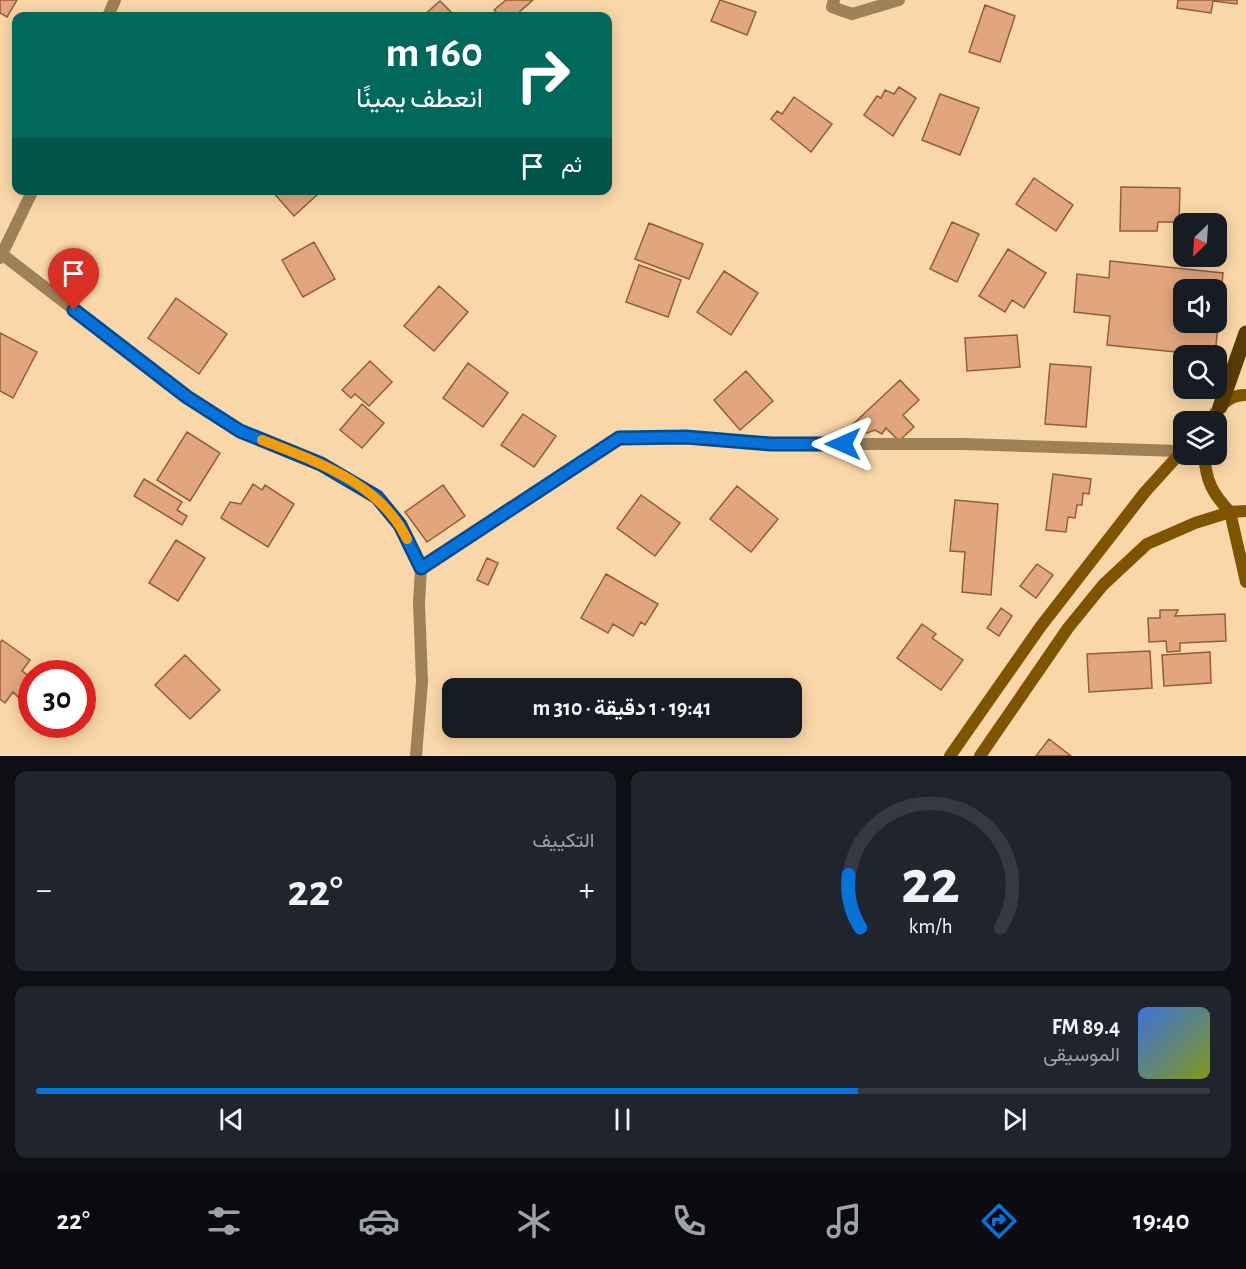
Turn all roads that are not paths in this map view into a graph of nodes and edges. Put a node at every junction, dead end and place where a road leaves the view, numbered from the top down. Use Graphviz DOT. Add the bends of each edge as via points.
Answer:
graph roads {
  1 [pos="834,0"];
  2 [pos="898,0"];
  3 [pos="31,195"];
  4 [pos="1,257"];
  5 [pos="1246,333"];
  6 [pos="1246,395"];
  7 [pos="1220,406"];
  8 [pos="1217,411"];
  9 [pos="1173,450"];
  10 [pos="1173,460"];
  11 [pos="1205,465"];
  12 [pos="1246,511"];
  13 [pos="1230,512"];
  14 [pos="421,568"];
  15 [pos="1246,582"];
  16 [pos="416,756"];
  17 [pos="950,756"];
  18 [pos="980,756"];
  1 -- 2 [label="street" via="832,8 852,14"];
  3 -- 4 [label="street"];
  4 -- 14 [label="street" via="187,397 240,431 321,464 377,497 400,525"];
  5 -- 7 [label="main road"];
  6 -- 7 [label="main road" via="1237,394"];
  7 -- 8 [label="main road"];
  9 -- 14 [label="street" via="619,438"];
  10 -- 17 [label="main road" via="1041,626"];
  11 -- 13 [label="main road" via="1213,495"];
  12 -- 13 [label="main road"];
  13 -- 15 [label="main road"];
  13 -- 18 [label="main road" via="1195,522 1148,544 1103,585 1068,628"];
  14 -- 16 [label="street" via="422,682"];
}
